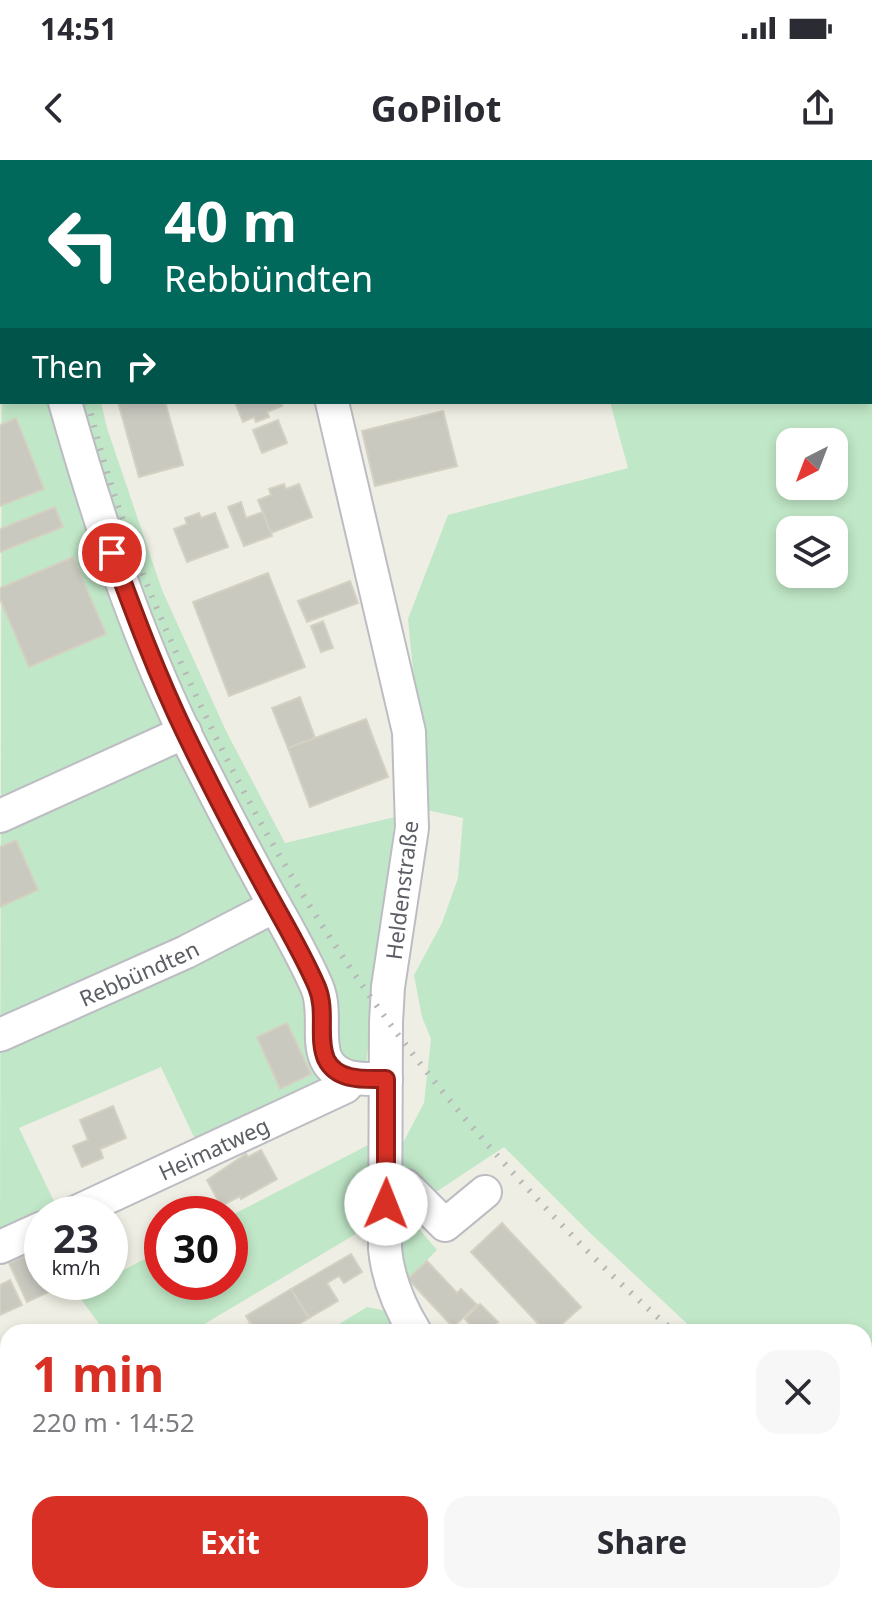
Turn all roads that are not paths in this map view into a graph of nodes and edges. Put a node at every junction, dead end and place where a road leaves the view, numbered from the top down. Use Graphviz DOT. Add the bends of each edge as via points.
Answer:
graph roads {
  1 [pos="66,404"];
  2 [pos="332,404"];
  3 [pos="185,732"];
  4 [pos="0,816"];
  5 [pos="275,906"];
  6 [pos="0,1035"];
  7 [pos="353,1078"];
  8 [pos="386,1079"];
  9 [pos="387,1181"];
  10 [pos="485,1192"];
  11 [pos="111,1196"];
  12 [pos="24,1236"];
  13 [pos="0,1247"];
  14 [pos="410,1324"];
  1 -- 3 [label="street" via="94,504"];
  2 -- 8 [label="street, Heldenstraße" via="409,732 412,828 388,987"];
  3 -- 4 [label="street"];
  3 -- 5 [label="street"];
  5 -- 6 [label="street, Rebbündten"];
  5 -- 7 [label="street" via="318,990 327,1060"];
  7 -- 8 [label="street"];
  7 -- 11 [label="street, Heimatweg" via="345,1087"];
  8 -- 9 [label="street, Heldenstraße"];
  9 -- 10 [label="street" via="406,1186 445,1225"];
  9 -- 14 [label="street, Heldenstraße" via="387,1271"];
  12 -- 13 [label="street"];
}
